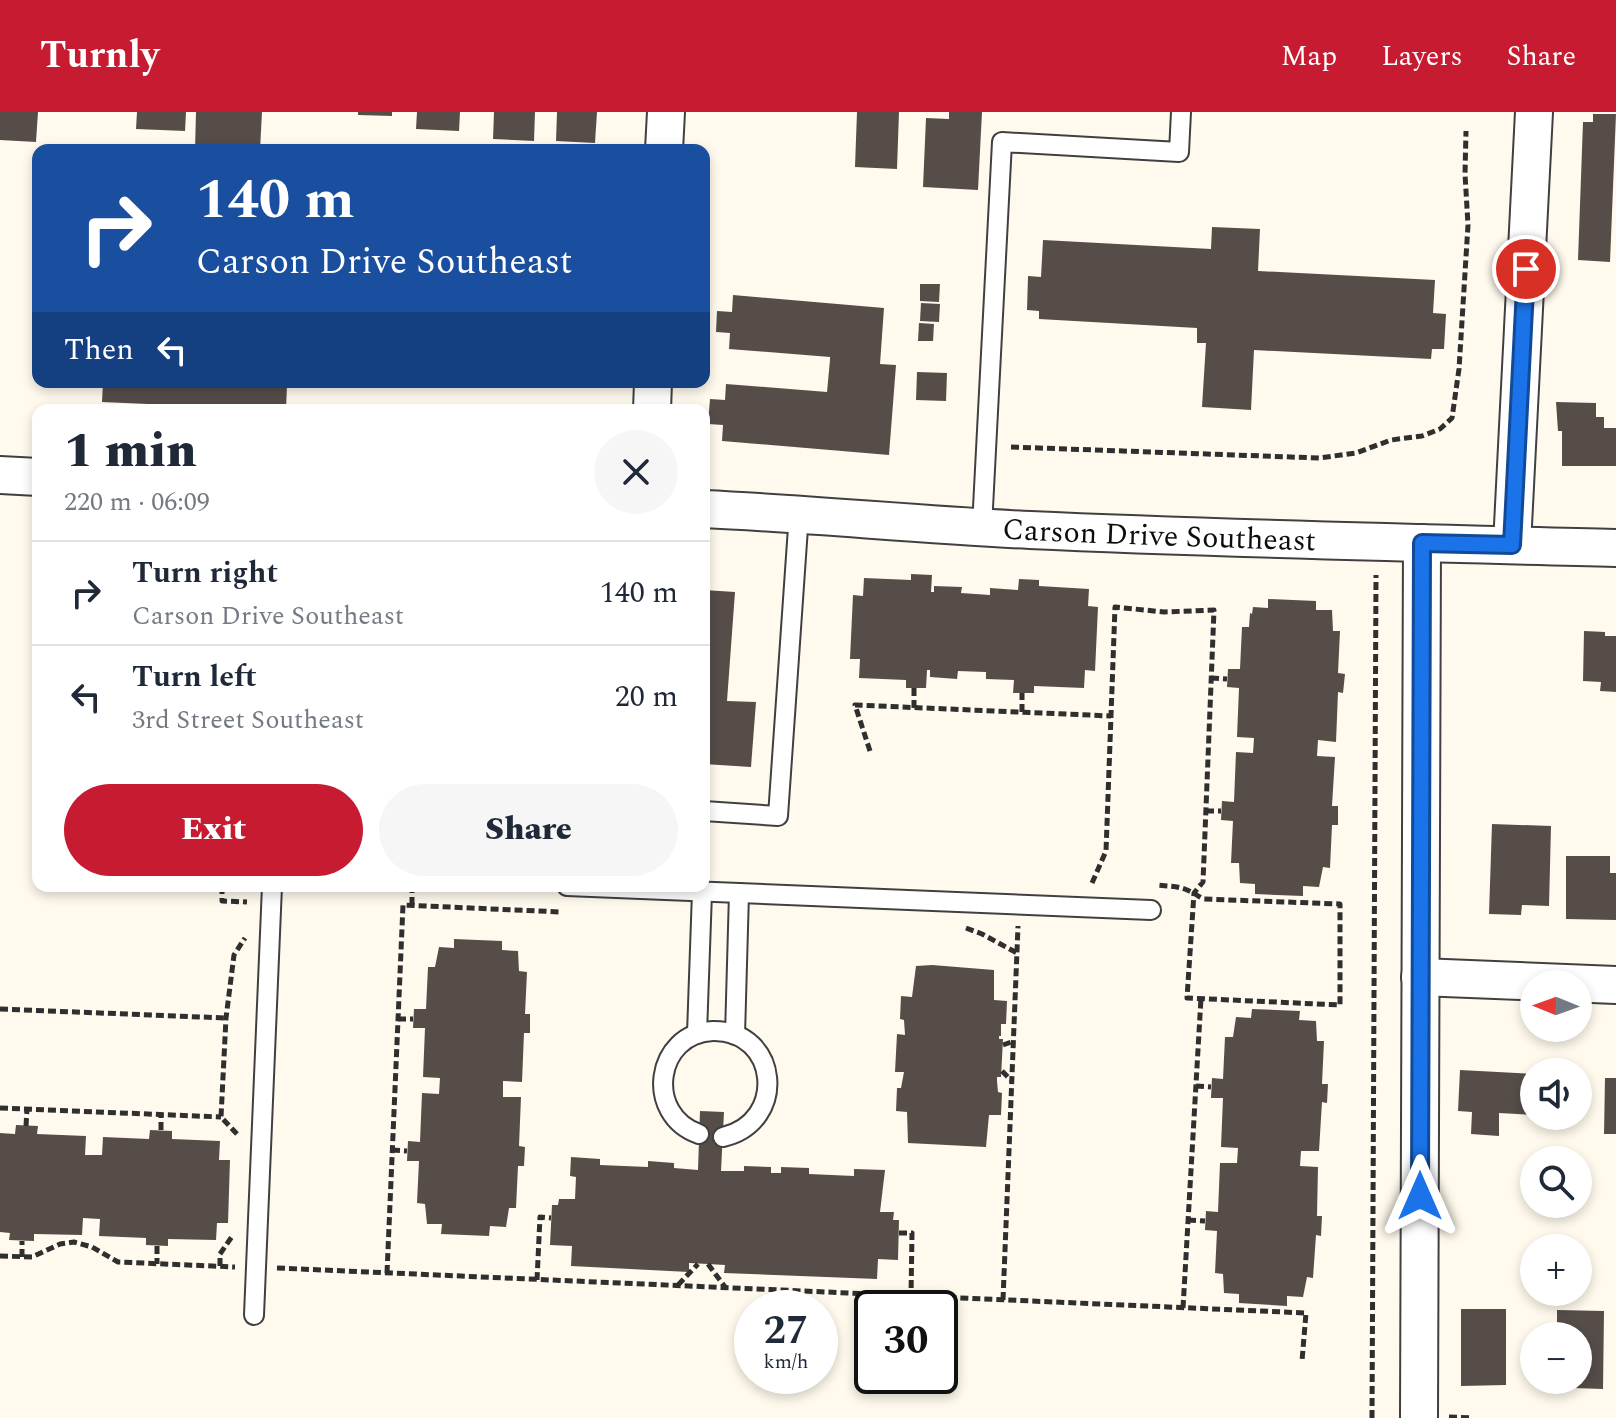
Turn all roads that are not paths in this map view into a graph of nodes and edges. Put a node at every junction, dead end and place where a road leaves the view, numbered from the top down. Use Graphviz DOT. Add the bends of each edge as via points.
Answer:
graph roads {
  1 [pos="666,112"];
  2 [pos="1181,112"];
  3 [pos="1534,112"];
  4 [pos="664,144"];
  5 [pos="0,475"];
  6 [pos="32,477"];
  7 [pos="710,509"];
  8 [pos="799,513"];
  9 [pos="982,527"];
  10 [pos="1422,543"];
  11 [pos="1512,545"];
  12 [pos="1616,548"];
  13 [pos="710,811"];
  14 [pos="272,892"];
  15 [pos="702,892"];
  16 [pos="739,893"];
  17 [pos="1151,910"];
  18 [pos="1420,977"];
  19 [pos="1616,985"];
  20 [pos="697,1034"];
  21 [pos="735,1035"];
  22 [pos="699,1134"];
  23 [pos="723,1137"];
  24 [pos="254,1315"];
  25 [pos="1419,1418"];
  1 -- 4 [label="street"];
  2 -- 9 [label="lane" via="1179,152 1002,142"];
  3 -- 11 [label="street"];
  5 -- 6 [label="street"];
  7 -- 8 [label="street, Carson Drive Southeast"];
  8 -- 9 [label="street, Carson Drive Southeast"];
  8 -- 13 [label="lane" via="778,816"];
  9 -- 10 [label="street, Carson Drive Southeast"];
  10 -- 11 [label="street, Carson Drive Southeast"];
  10 -- 18 [label="street"];
  11 -- 12 [label="street, Carson Drive Southeast"];
  14 -- 24 [label="lane"];
  15 -- 16 [label="lane"];
  15 -- 20 [label="lane"];
  16 -- 17 [label="lane"];
  16 -- 21 [label="lane"];
  18 -- 19 [label="street"];
  18 -- 25 [label="street"];
  20 -- 21 [label="lane"];
  20 -- 22 [label="lane" via="673,1052 662,1081 669,1110"];
  21 -- 23 [label="lane" via="762,1059 768,1088 758,1116"];
}
